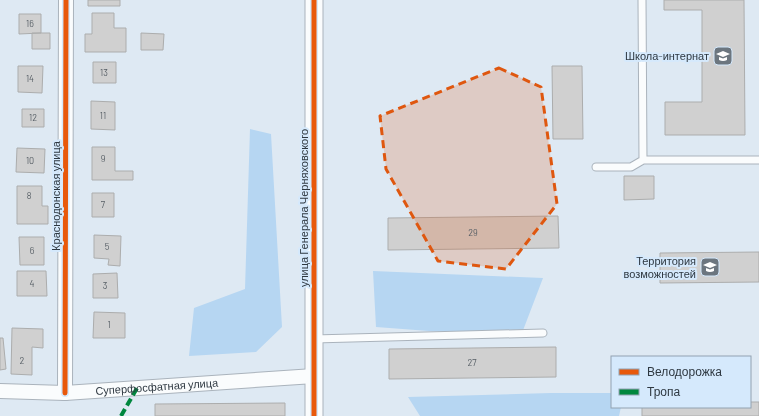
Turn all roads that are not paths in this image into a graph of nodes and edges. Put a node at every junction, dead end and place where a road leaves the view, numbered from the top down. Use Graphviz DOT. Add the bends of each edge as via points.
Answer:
graph roads {
  1 [pos="66,0"];
  2 [pos="314,0"];
  3 [pos="642,0"];
  4 [pos="643,160"];
  5 [pos="759,160"];
  6 [pos="596,167"];
  7 [pos="544,333"];
  8 [pos="314,339"];
  9 [pos="314,376"];
  10 [pos="0,391"];
  11 [pos="65,392"];
  12 [pos="314,416"];
  1 -- 11 [label="street, Краснодонская улица"];
  2 -- 8 [label="street, улица Генерала Черняховского"];
  3 -- 4 [label="lane"];
  4 -- 5 [label="lane"];
  4 -- 6 [label="lane" via="631,167"];
  7 -- 8 [label="lane"];
  8 -- 9 [label="street, улица Генерала Черняховского"];
  9 -- 11 [label="street, Суперфосфатная улица"];
  9 -- 12 [label="street, улица Генерала Черняховского"];
  10 -- 11 [label="street, Суперфосфатная улица"];
}
